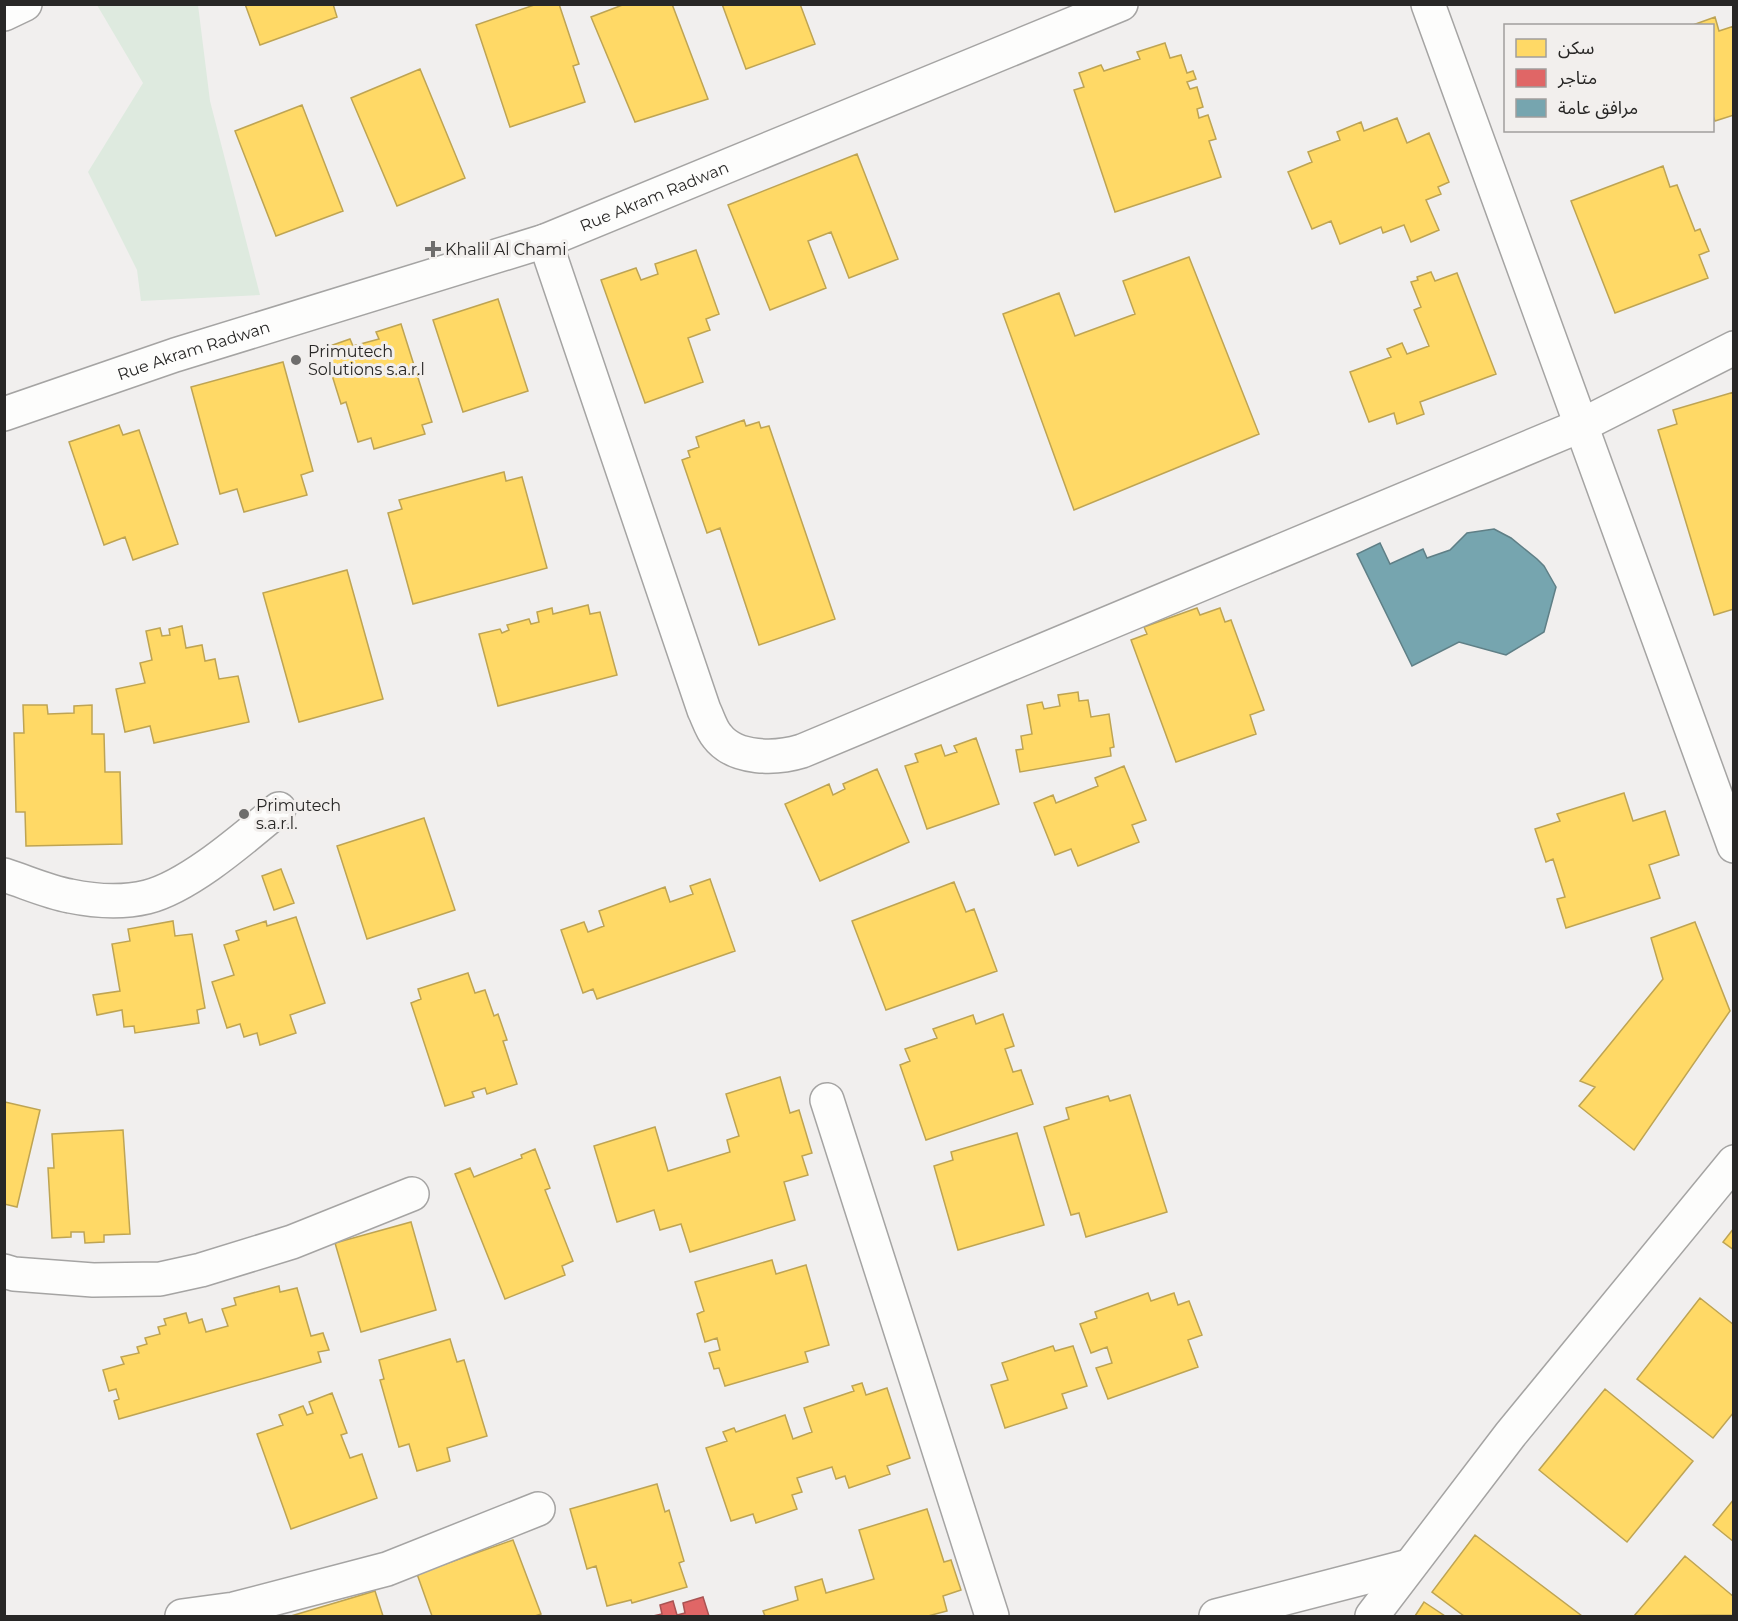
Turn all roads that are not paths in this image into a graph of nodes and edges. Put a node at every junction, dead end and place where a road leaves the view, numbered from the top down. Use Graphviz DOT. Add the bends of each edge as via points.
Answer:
graph roads {
  1 [pos="25,4"];
  2 [pos="1121,4"];
  3 [pos="1428,4"];
  4 [pos="4,15"];
  5 [pos="545,241"];
  6 [pos="1734,348"];
  7 [pos="4,414"];
  8 [pos="1582,425"];
  9 [pos="279,809"];
  10 [pos="1734,846"];
  11 [pos="4,875"];
  12 [pos="827,1100"];
  13 [pos="1734,1162"];
  14 [pos="412,1194"];
  15 [pos="4,1271"];
  16 [pos="538,1509"];
  17 [pos="1409,1566"];
  18 [pos="182,1617"];
  19 [pos="992,1617"];
  20 [pos="1216,1617"];
  21 [pos="1372,1617"];
  1 -- 4 [label="street"];
  2 -- 5 [label="street, Rue Akram Radwan"];
  3 -- 8 [label="street"];
  5 -- 7 [label="street, Rue Akram Radwan" via="175,355"];
  5 -- 8 [label="street" via="704,710 717,737 756,756 802,751"];
  6 -- 8 [label="street"];
  8 -- 10 [label="street"];
  9 -- 11 [label="street" via="188,878 146,897 111,901 69,896"];
  12 -- 19 [label="street"];
  13 -- 17 [label="street" via="1510,1435"];
  14 -- 15 [label="street" via="292,1242 160,1279 93,1280"];
  16 -- 18 [label="street" via="387,1569 234,1609"];
  17 -- 20 [label="street"];
  17 -- 21 [label="street"];
}
